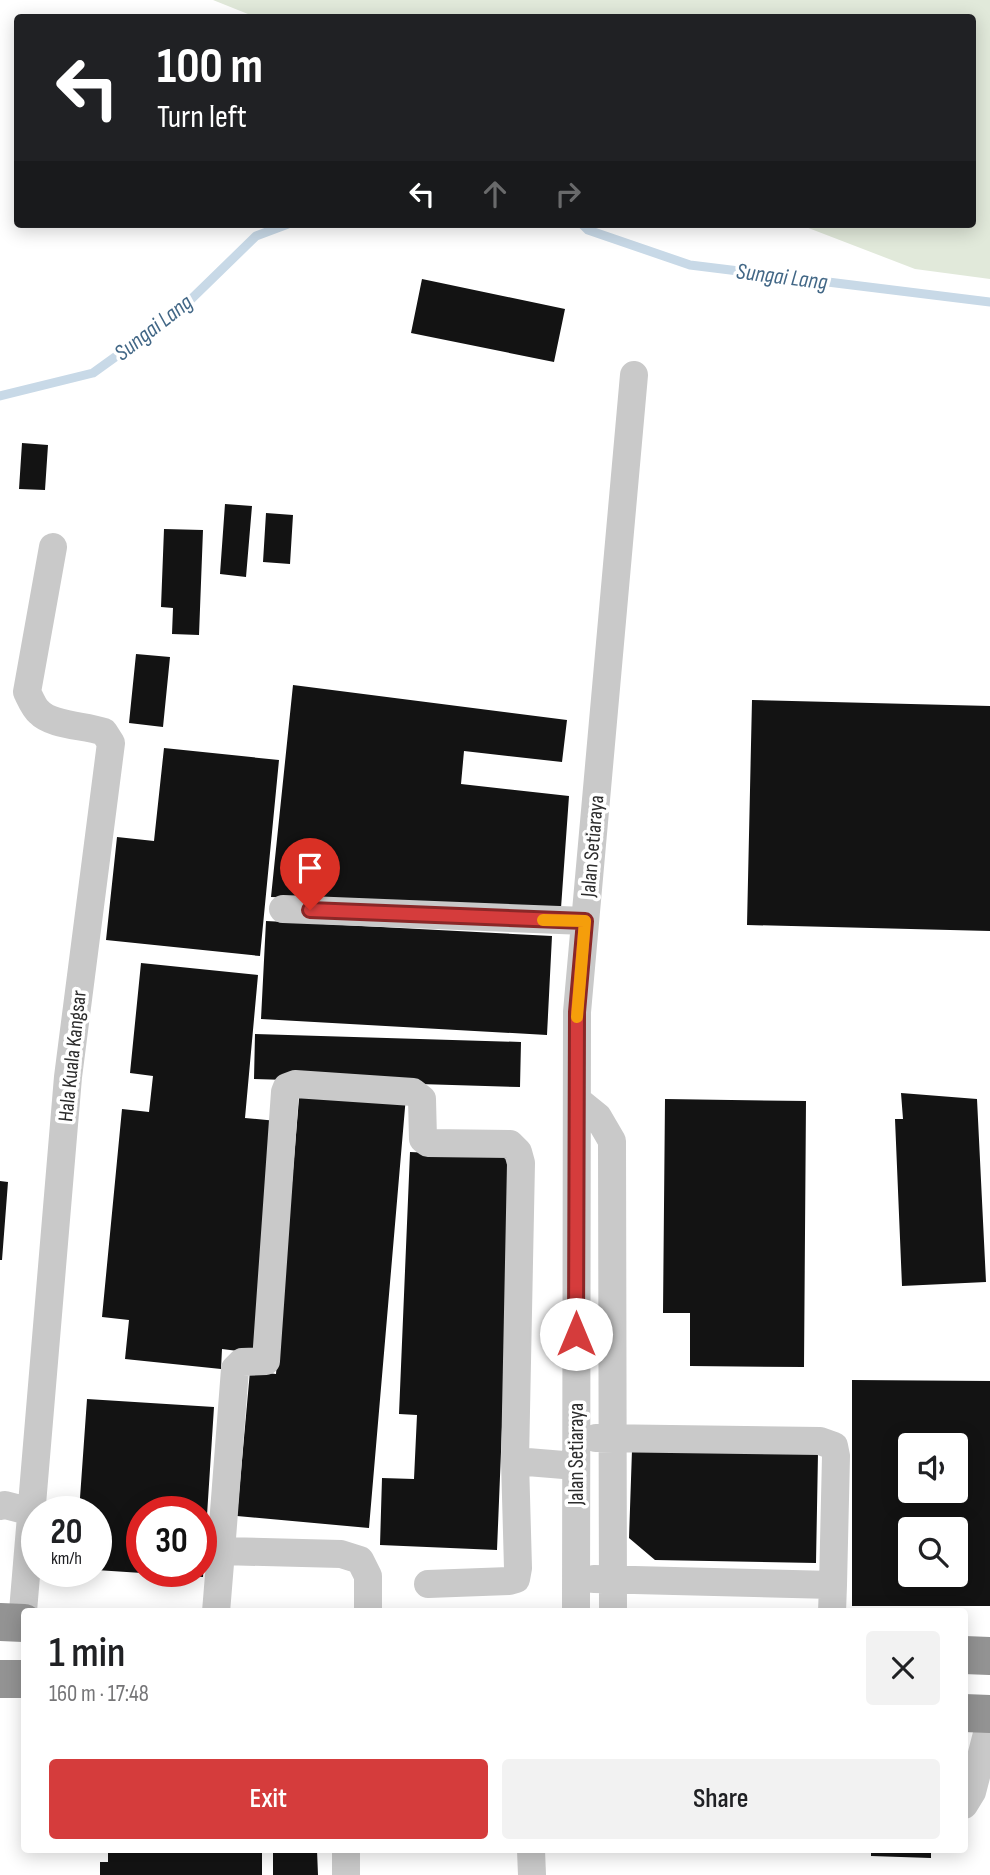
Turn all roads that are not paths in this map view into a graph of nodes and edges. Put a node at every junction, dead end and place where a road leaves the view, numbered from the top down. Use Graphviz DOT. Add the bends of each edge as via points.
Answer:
graph roads {
  1 [pos="634,375"];
  2 [pos="52,547"];
  3 [pos="283,909"];
  4 [pos="585,921"];
  5 [pos="577,1100"];
  6 [pos="576,1438"];
  7 [pos="612,1438"];
  8 [pos="515,1461"];
  9 [pos="576,1466"];
  10 [pos="33,1496"];
  11 [pos="0,1506"];
  12 [pos="21,1509"];
  13 [pos="221,1551"];
  14 [pos="577,1579"];
  15 [pos="613,1580"];
  16 [pos="21,1583"];
  17 [pos="428,1584"];
  18 [pos="833,1599"];
  19 [pos="216,1608"];
  20 [pos="368,1608"];
  21 [pos="576,1608"];
  22 [pos="613,1608"];
  23 [pos="15,1622"];
  24 [pos="968,1655"];
  25 [pos="990,1656"];
  26 [pos="0,1679"];
  27 [pos="21,1679"];
  28 [pos="968,1713"];
  29 [pos="990,1714"];
  30 [pos="990,1722"];
  31 [pos="968,1798"];
  32 [pos="346,1853"];
  33 [pos="531,1853"];
  34 [pos="346,1875"];
  35 [pos="532,1875"];
  1 -- 4 [label="street, Jalan Setiaraya"];
  2 -- 10 [label="street, Hala Kuala Kangsar" via="27,692 38,712 55,723 88,726 104,732 111,743 68,1077"];
  3 -- 4 [label="street"];
  4 -- 5 [label="street, Jalan Setiaraya" via="577,1012"];
  5 -- 6 [label="street, Jalan Setiaraya"];
  5 -- 7 [label="street" via="598,1117 612,1141"];
  6 -- 7 [label="street"];
  6 -- 9 [label="street, Jalan Setiaraya"];
  7 -- 15 [label="street"];
  7 -- 18 [label="street" via="820,1441 834,1446"];
  8 -- 9 [label="street"];
  8 -- 13 [label="street" via="518,1152 510,1144 428,1143 421,1130 422,1099 413,1092 295,1084 285,1092 266,1361 242,1362 234,1368"];
  8 -- 17 [label="street" via="516,1578"];
  9 -- 14 [label="street, Jalan Setiaraya"];
  11 -- 12 [label="street"];
  13 -- 19 [label="street"];
  13 -- 20 [label="street" via="341,1554 360,1560 368,1576"];
  14 -- 15 [label="street"];
  14 -- 21 [label="street, Jalan Setiaraya"];
  15 -- 18 [label="street"];
  15 -- 22 [label="street"];
  16 -- 23 [label="street, Hala Kuala Kangsar"];
  24 -- 25 [label="highway"];
  26 -- 27 [label="highway"];
  28 -- 29 [label="highway"];
  30 -- 31 [label="street"];
  32 -- 34 [label="street"];
  33 -- 35 [label="street"];
}
